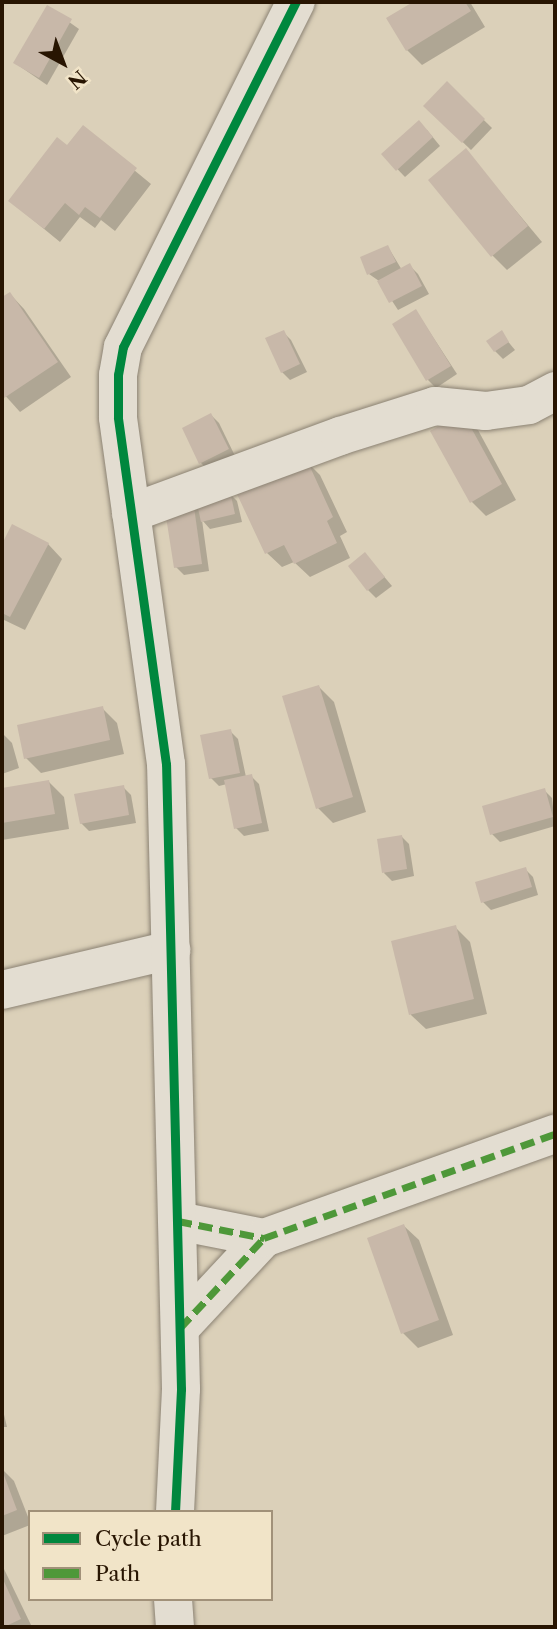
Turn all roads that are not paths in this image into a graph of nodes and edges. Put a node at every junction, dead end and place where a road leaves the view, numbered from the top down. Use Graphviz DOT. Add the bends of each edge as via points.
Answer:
graph roads {
  1 [pos="296,2"];
  2 [pos="555,391"];
  3 [pos="131,513"];
  4 [pos="171,950"];
  5 [pos="2,990"];
  6 [pos="555,1134"];
  7 [pos="178,1221"];
  8 [pos="264,1238"];
  9 [pos="180,1328"];
  10 [pos="175,1510"];
  11 [pos="173,1601"];
  12 [pos="175,1627"];
  1 -- 3 [label="street" via="123,347 118,417"];
  2 -- 3 [label="street" via="529,405 485,411 435,407 340,436"];
  3 -- 4 [label="street" via="166,764"];
  4 -- 5 [label="street"];
  4 -- 7 [label="street"];
  6 -- 8 [label="street"];
  7 -- 8 [label="street"];
  7 -- 9 [label="street"];
  8 -- 9 [label="street"];
  9 -- 10 [label="street"];
  11 -- 12 [label="street"];
}
